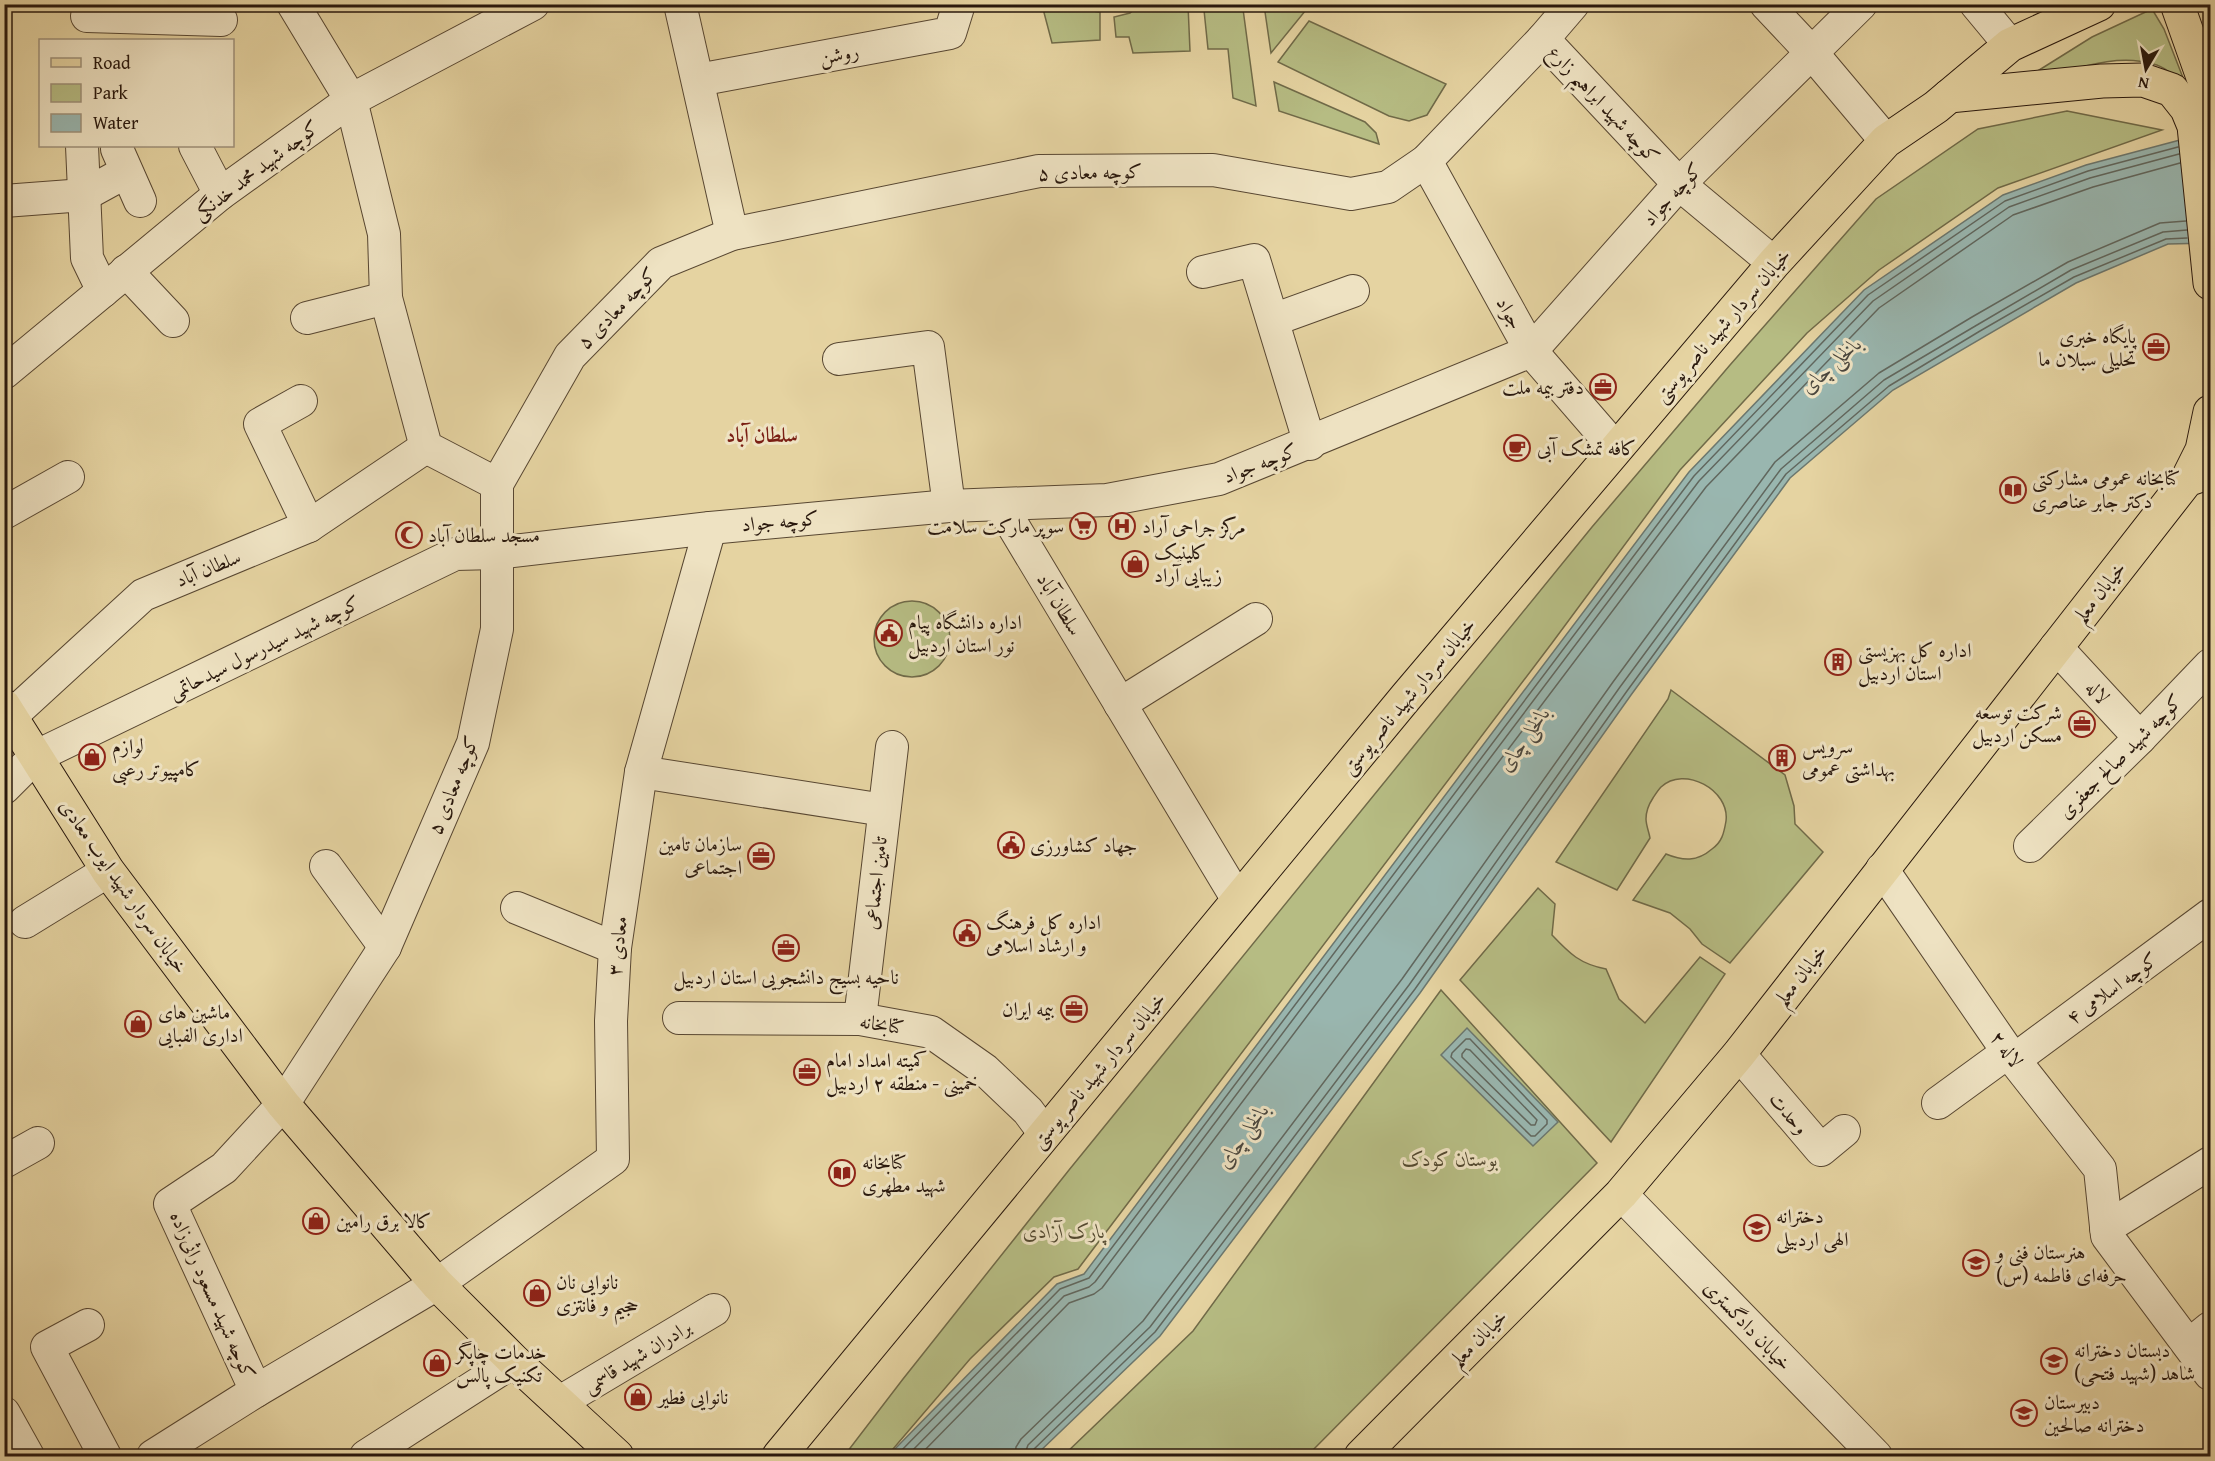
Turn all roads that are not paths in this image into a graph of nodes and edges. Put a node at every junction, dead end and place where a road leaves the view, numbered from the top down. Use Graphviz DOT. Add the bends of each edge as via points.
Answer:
graph roads {
  1 [pos="293,4"];
  2 [pos="533,4"];
  3 [pos="680,4"];
  4 [pos="959,4"];
  5 [pos="1573,4"];
  6 [pos="1766,4"];
  7 [pos="1861,4"];
  8 [pos="1976,4"];
  9 [pos="2099,4"];
  10 [pos="2176,4"];
  11 [pos="86,20"];
  12 [pos="221,20"];
  13 [pos="1543,39"];
  14 [pos="2010,45"];
  15 [pos="1812,53"];
  16 [pos="698,80"];
  17 [pos="1949,96"];
  18 [pos="2211,97"];
  19 [pos="351,100"];
  20 [pos="1886,141"];
  21 [pos="82,147"];
  22 [pos="196,147"];
  23 [pos="1426,161"];
  24 [pos="1679,184"];
  25 [pos="220,194"];
  26 [pos="84,195"];
  27 [pos="4,201"];
  28 [pos="140,201"];
  29 [pos="732,234"];
  30 [pos="1774,263"];
  31 [pos="1203,272"];
  32 [pos="2210,276"];
  33 [pos="115,281"];
  34 [pos="1353,291"];
  35 [pos="386,298"];
  36 [pos="307,318"];
  37 [pos="1273,320"];
  38 [pos="173,321"];
  39 [pos="1532,351"];
  40 [pos="839,359"];
  41 [pos="4,373"];
  42 [pos="301,401"];
  43 [pos="2211,412"];
  44 [pos="1310,444"];
  45 [pos="426,447"];
  46 [pos="1616,449"];
  47 [pos="2199,476"];
  48 [pos="68,477"];
  49 [pos="497,484"];
  50 [pos="1000,504"];
  51 [pos="949,506"];
  52 [pos="4,513"];
  53 [pos="309,526"];
  54 [pos="710,528"];
  55 [pos="496,553"];
  56 [pos="1256,619"];
  57 [pos="2056,647"];
  58 [pos="2211,665"];
  59 [pos="1120,704"];
  60 [pos="8,711"];
  61 [pos="2140,738"];
  62 [pos="892,747"];
  63 [pos="35,757"];
  64 [pos="641,772"];
  65 [pos="4,788"];
  66 [pos="884,810"];
  67 [pos="2030,846"];
  68 [pos="326,866"];
  69 [pos="1882,869"];
  70 [pos="108,871"];
  71 [pos="1238,900"];
  72 [pos="517,908"];
  73 [pos="2211,915"];
  74 [pos="25,922"];
  75 [pos="385,947"];
  76 [pos="615,948"];
  77 [pos="679,1018"];
  78 [pos="860,1019"];
  79 [pos="1739,1054"];
  80 [pos="2011,1056"];
  81 [pos="1938,1103"];
  82 [pos="283,1104"];
  83 [pos="1844,1131"];
  84 [pos="1045,1134"];
  85 [pos="38,1143"];
  86 [pos="5,1161"];
  87 [pos="2211,1163"];
  88 [pos="1621,1194"];
  89 [pos="2107,1232"];
  90 [pos="437,1284"];
  91 [pos="714,1310"];
  92 [pos="88,1325"];
  93 [pos="2200,1337"];
  94 [pos="514,1361"];
  95 [pos="2211,1374"];
  96 [pos="256,1391"];
  97 [pos="560,1402"];
  98 [pos="4,1413"];
  99 [pos="28,1456"];
  100 [pos="105,1456"];
  101 [pos="153,1456"];
  102 [pos="366,1456"];
  103 [pos="617,1456"];
  104 [pos="779,1456"];
  105 [pos="1361,1456"];
  106 [pos="1876,1456"];
  1 -- 19 [label="street"];
  2 -- 19 [label="street, کوچه شهید محمد خدنگی"];
  3 -- 16 [label="street"];
  4 -- 16 [label="street, روشن" via="950,33"];
  5 -- 13 [label="street, کوچه معادی ۵"];
  6 -- 15 [label="street"];
  7 -- 15 [label="street, کوچه جواد"];
  8 -- 14 [label="street"];
  9 -- 14 [label="main road, خیابان سردار شهید ناصر پوستی"];
  10 -- 18 [label="main road"];
  11 -- 12 [label="street"];
  13 -- 23 [label="street, کوچه معادی ۵"];
  13 -- 24 [label="street, کوچه شهید ابراهیم زارع"];
  14 -- 17 [label="main road, خیابان سردار شهید ناصر پوستی"];
  15 -- 20 [label="street"];
  15 -- 24 [label="street, کوچه جواد"];
  16 -- 29 [label="street"];
  17 -- 20 [label="main road, خیابان سردار شهید ناصر پوستی"];
  17 -- 32 [label="main road" via="2102,81 2143,80 2172,90 2194,126"];
  19 -- 25 [label="street, کوچه شهید محمد خدنگی"];
  19 -- 35 [label="street" via="384,234"];
  20 -- 30 [label="main road, خیابان سردار شهید ناصر پوستی"];
  21 -- 26 [label="street"];
  22 -- 25 [label="street"];
  23 -- 29 [label="street, کوچه معادی ۵" via="1388,186 1351,194 1213,170 1039,171"];
  23 -- 39 [label="street, جواد"];
  24 -- 30 [label="street, کوچه شهید ابراهیم زارع"];
  24 -- 39 [label="street, کوچه جواد"];
  25 -- 33 [label="street, کوچه شهید محمد خدنگی"];
  26 -- 27 [label="street"];
  26 -- 28 [label="street" via="121,161"];
  26 -- 33 [label="street" via="87,258"];
  29 -- 49 [label="street, کوچه معادی ۵" via="662,263 570,357"];
  30 -- 46 [label="main road, خیابان سردار شهید ناصر پوستی"];
  31 -- 37 [label="street" via="1254,260"];
  33 -- 38 [label="street"];
  33 -- 41 [label="street, کوچه شهید محمد خدنگی"];
  34 -- 37 [label="street"];
  35 -- 36 [label="street"];
  35 -- 45 [label="street"];
  37 -- 44 [label="street"];
  39 -- 44 [label="street, کوچه جواد"];
  39 -- 46 [label="street, جواد"];
  40 -- 51 [label="street" via="928,347"];
  42 -- 53 [label="street" via="260,424"];
  43 -- 47 [label="main road, خیابان معلم"];
  44 -- 50 [label="street, کوچه جواد" via="1219,479 1107,500"];
  45 -- 49 [label="street"];
  45 -- 53 [label="street, سلطان آباد"];
  46 -- 71 [label="main road, خیابان سردار شهید ناصر پوستی"];
  47 -- 57 [label="main road, خیابان معلم"];
  48 -- 52 [label="street"];
  49 -- 55 [label="street, کوچه معادی ۵"];
  50 -- 51 [label="street, کوچه جواد"];
  50 -- 59 [label="street, سلطان آباد"];
  51 -- 54 [label="street, کوچه جواد"];
  53 -- 60 [label="street, سلطان آباد" via="143,595"];
  54 -- 55 [label="street, کوچه جواد"];
  54 -- 64 [label="street, معادی ۳"];
  55 -- 63 [label="street, کوچه شهید سیدرسول سیدحاتمی" via="456,554"];
  55 -- 75 [label="street, کوچه معادی ۵" via="497,629 473,743"];
  56 -- 59 [label="street"];
  57 -- 61 [label="street, لاله"];
  57 -- 69 [label="main road, خیابان معلم"];
  58 -- 61 [label="street, کوچه شهید صالح جعفری"];
  59 -- 71 [label="street, سلطان آباد"];
  60 -- 63 [label="main road, خیابان سردار شهید ایوب معادی"];
  61 -- 67 [label="street, کوچه شهید صالح جعفری"];
  62 -- 66 [label="street, تامین اجتماعی"];
  63 -- 65 [label="street, کوچه شهید سیدرسول سیدحاتمی"];
  63 -- 70 [label="main road, خیابان سردار شهید ایوب معادی"];
  64 -- 66 [label="street"];
  64 -- 76 [label="street, معادی ۳"];
  66 -- 78 [label="street, تامین اجتماعی"];
  68 -- 75 [label="street"];
  69 -- 79 [label="main road, خیابان معلم"];
  69 -- 80 [label="street, لاله ۲"];
  70 -- 74 [label="street"];
  70 -- 82 [label="main road, خیابان سردار شهید ایوب معادی"];
  71 -- 84 [label="main road, خیابان سردار شهید ناصر پوستی"];
  72 -- 76 [label="street"];
  73 -- 80 [label="street, کوچه اسلامی ۴"];
  75 -- 82 [label="street, کوچه معادی ۵"];
  76 -- 90 [label="street, معادی ۳" via="611,1020 613,1159"];
  77 -- 78 [label="street, کتابخانه"];
  78 -- 84 [label="street, کتابخانه" via="931,1032 985,1070 1028,1111"];
  79 -- 83 [label="street, وحدت" via="1821,1150"];
  79 -- 88 [label="main road, خیابان معلم"];
  80 -- 81 [label="street, کوچه اسلامی ۴"];
  80 -- 89 [label="street, لاله ۲" via="2100,1169"];
  82 -- 90 [label="main road, خیابان سردار شهید ایوب معادی"];
  82 -- 96 [label="street, کوچه شهید مسعود راثی‌زاده" via="224,1168 170,1204"];
  84 -- 104 [label="main road, خیابان سردار شهید ناصر پوستی"];
  85 -- 86 [label="street"];
  87 -- 89 [label="street"];
  88 -- 105 [label="main road, خیابان معلم"];
  88 -- 106 [label="street, خیابان دادگستری"];
  89 -- 93 [label="street"];
  90 -- 94 [label="main road, خیابان سردار شهید ایوب معادی"];
  90 -- 96 [label="street"];
  91 -- 97 [label="street, برادران شهید قاسمی"];
  92 -- 100 [label="street" via="47,1347"];
  93 -- 95 [label="street"];
  94 -- 97 [label="main road, خیابان سردار شهید ایوب معادی"];
  94 -- 102 [label="street"];
  96 -- 101 [label="street"];
  97 -- 103 [label="main road, خیابان سردار شهید ایوب معادی"];
  98 -- 99 [label="street"];
}
